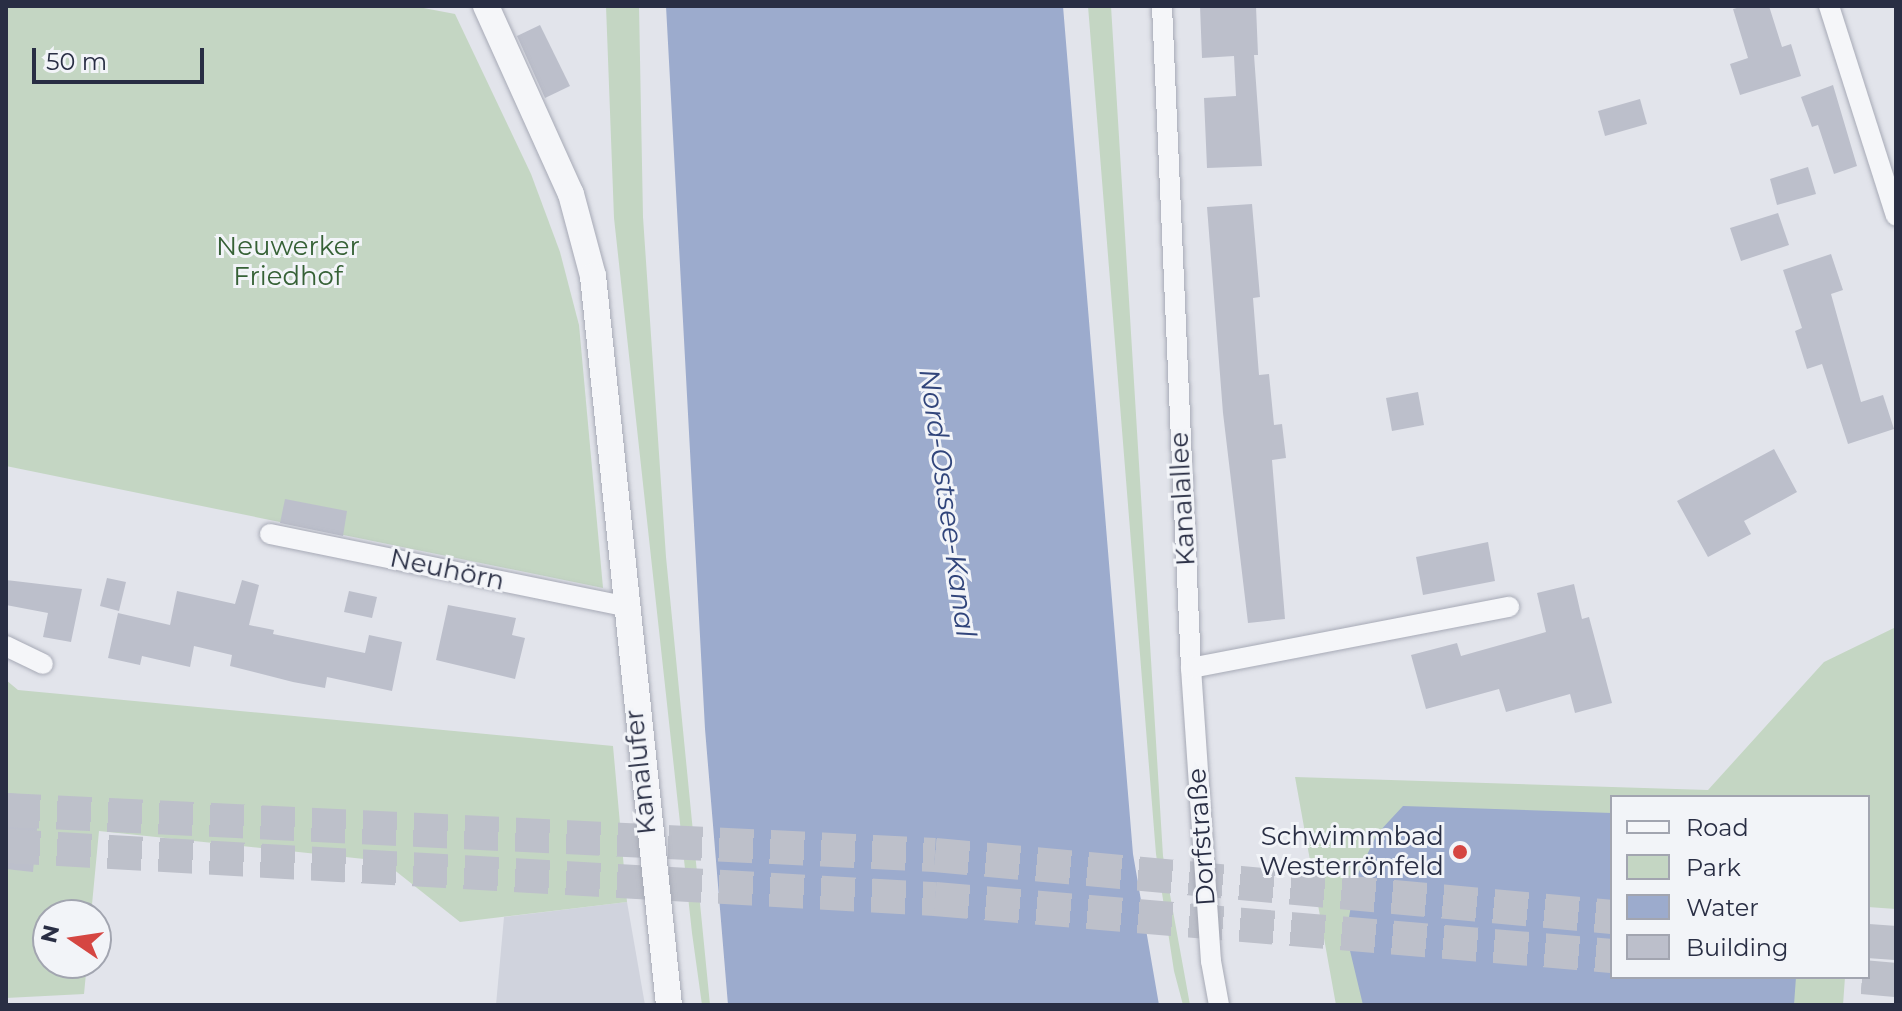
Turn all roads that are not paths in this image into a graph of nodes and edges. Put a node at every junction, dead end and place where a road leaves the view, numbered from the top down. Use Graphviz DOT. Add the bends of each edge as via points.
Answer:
graph roads {
  1 [pos="486,6"];
  2 [pos="1162,6"];
  3 [pos="1829,6"];
  4 [pos="1896,216"];
  5 [pos="270,534"];
  6 [pos="624,606"];
  7 [pos="1509,607"];
  8 [pos="6,646"];
  9 [pos="43,664"];
  10 [pos="1191,668"];
  11 [pos="669,1005"];
  12 [pos="1219,1005"];
  1 -- 6 [label="street, Kanalufer" via="571,194 593,276"];
  2 -- 10 [label="street, Kanalallee"];
  3 -- 4 [label="street"];
  5 -- 6 [label="street, Neuhörn"];
  6 -- 11 [label="street, Kanalufer"];
  7 -- 10 [label="street"];
  8 -- 9 [label="street"];
  10 -- 12 [label="street, Dorfstraße" via="1211,961"];
}
